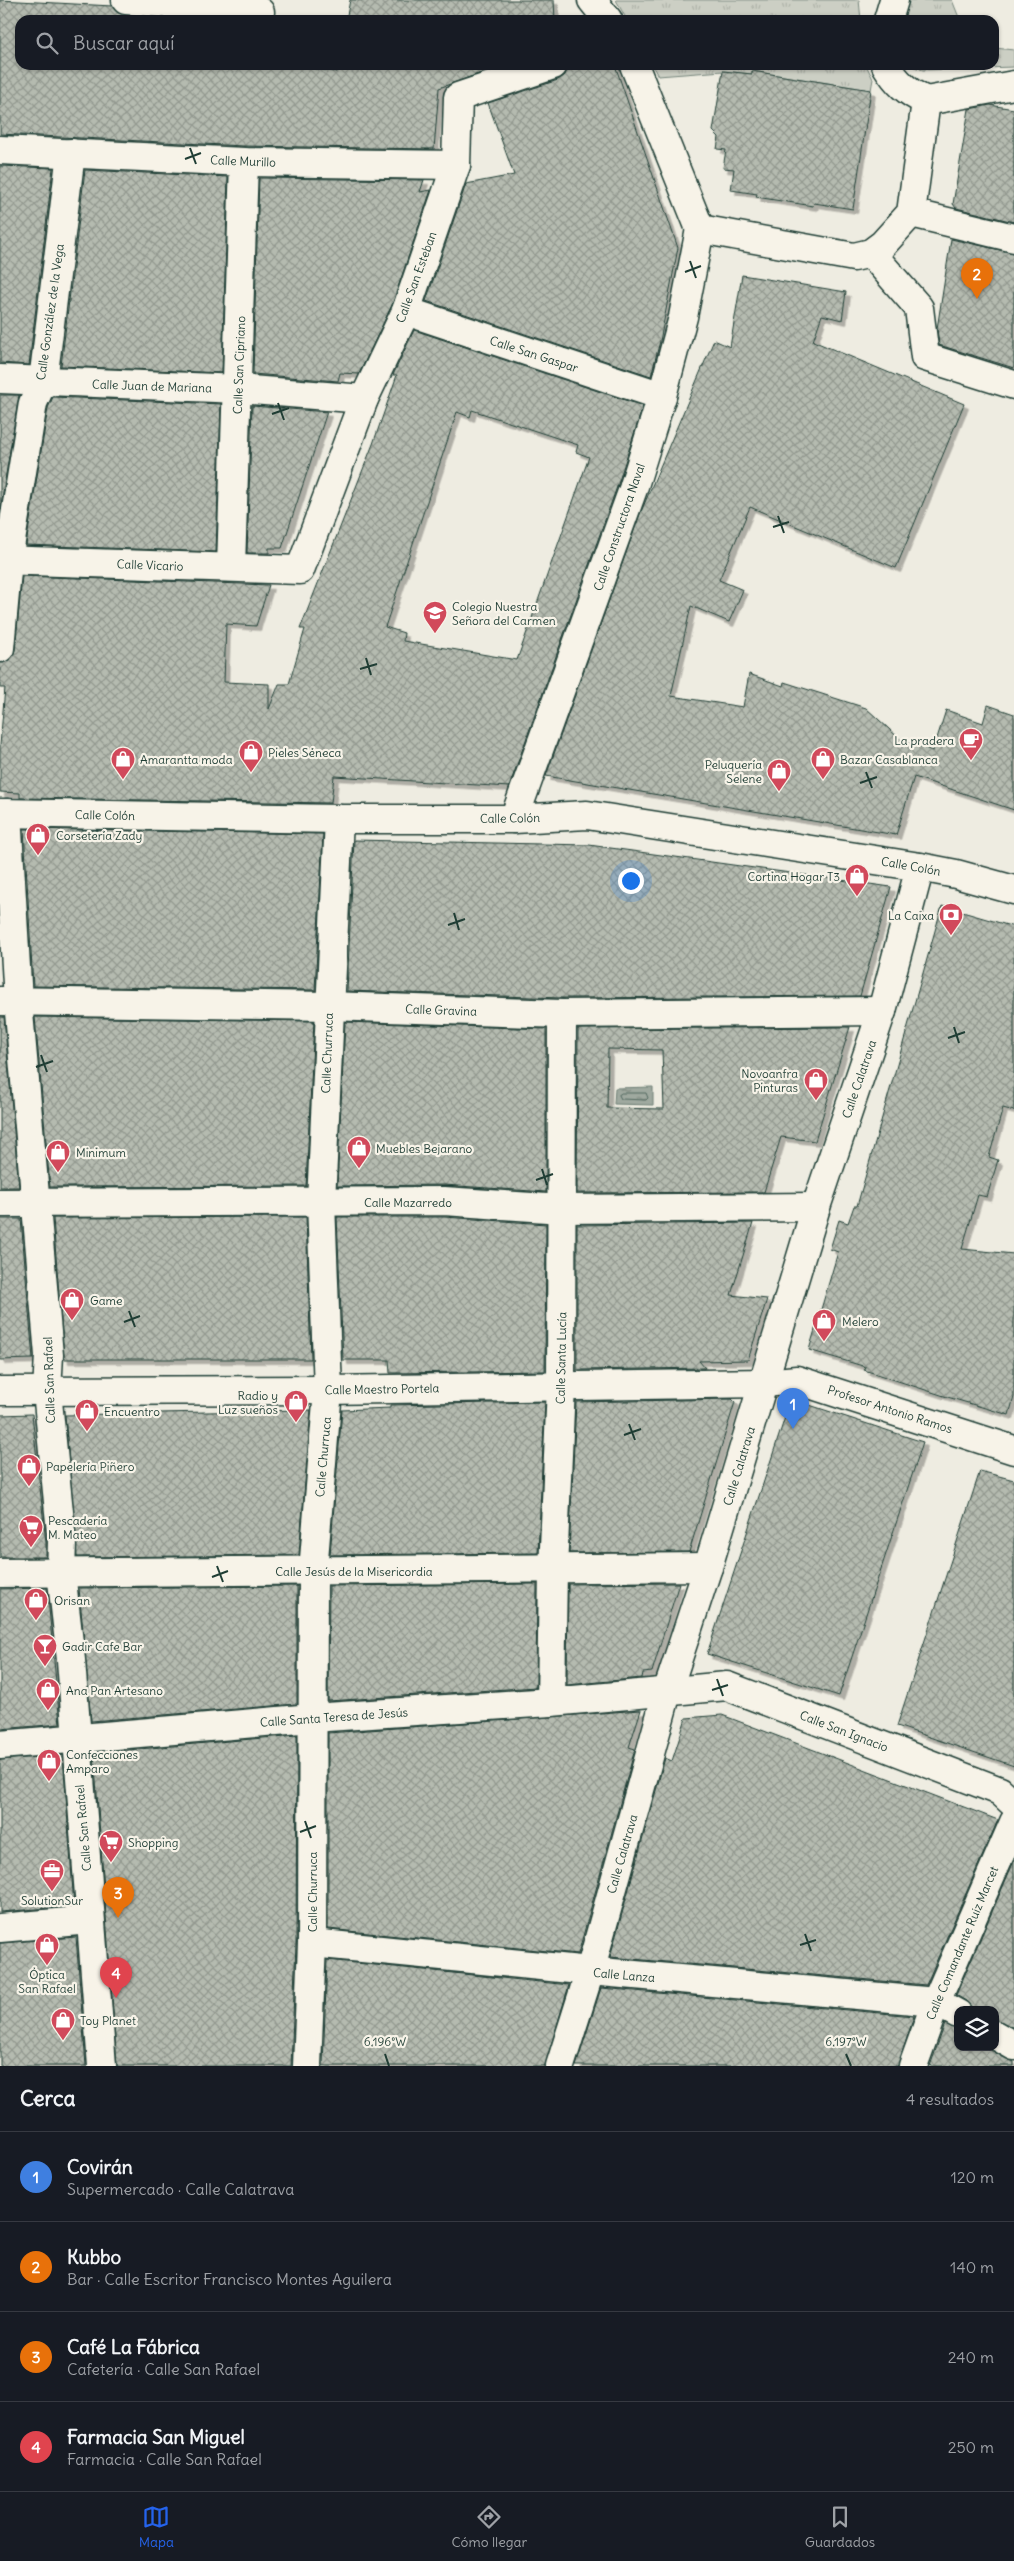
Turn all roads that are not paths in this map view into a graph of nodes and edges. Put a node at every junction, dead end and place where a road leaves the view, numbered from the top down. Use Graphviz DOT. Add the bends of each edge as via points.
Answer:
graph roads {
  1 [pos="126,0"];
  2 [pos="592,0"];
  3 [pos="894,0"];
  4 [pos="260,12"];
  5 [pos="604,15"];
  6 [pos="890,15"];
  7 [pos="539,70"];
  8 [pos="636,70"];
  9 [pos="889,70"];
  10 [pos="1014,85"];
  11 [pos="926,101"];
  12 [pos="0,150"];
  13 [pos="71,153"];
  14 [pos="244,162"];
  15 [pos="456,165"];
  16 [pos="910,213"];
  17 [pos="700,229"];
  18 [pos="1014,238"];
  19 [pos="871,253"];
  20 [pos="406,311"];
  21 [pos="0,379"];
  22 [pos="43,381"];
  23 [pos="1014,384"];
  24 [pos="239,389"];
  25 [pos="662,396"];
  26 [pos="364,399"];
  27 [pos="4,560"];
  28 [pos="231,567"];
  29 [pos="300,570"];
  30 [pos="0,648"];
  31 [pos="3,813"];
  32 [pos="339,819"];
  33 [pos="514,819"];
  34 [pos="920,867"];
  35 [pos="1014,890"];
  36 [pos="9,1001"];
  37 [pos="329,1006"];
  38 [pos="882,1011"];
  39 [pos="562,1014"];
  40 [pos="321,1202"];
  41 [pos="0,1203"];
  42 [pos="34,1203"];
  43 [pos="816,1207"];
  44 [pos="562,1209"];
  45 [pos="764,1383"];
  46 [pos="561,1386"];
  47 [pos="328,1390"];
  48 [pos="0,1391"];
  49 [pos="47,1391"];
  50 [pos="1014,1450"];
  51 [pos="708,1567"];
  52 [pos="553,1570"];
  53 [pos="314,1571"];
  54 [pos="61,1572"];
  55 [pos="0,1573"];
  56 [pos="667,1692"];
  57 [pos="551,1702"];
  58 [pos="312,1718"];
  59 [pos="75,1738"];
  60 [pos="0,1745"];
  61 [pos="1014,1804"];
  62 [pos="1014,1822"];
  63 [pos="90,1920"];
  64 [pos="0,1928"];
  65 [pos="312,1943"];
  66 [pos="590,1972"];
  67 [pos="947,2008"];
  68 [pos="999,2037"];
  69 [pos="1014,2046"];
  70 [pos="102,2066"];
  71 [pos="307,2066"];
  72 [pos="560,2066"];
  73 [pos="913,2066"];
  1 -- 4 [label="street"];
  2 -- 5 [label="street"];
  3 -- 6 [label="street"];
  7 -- 15 [label="street, Calle San Esteban" via="458,98"];
  8 -- 17 [label="street"];
  9 -- 11 [label="street" via="908,92"];
  10 -- 11 [label="street"];
  11 -- 16 [label="street"];
  12 -- 13 [label="street, Calle Murillo"];
  13 -- 14 [label="street, Calle Murillo"];
  13 -- 22 [label="street, Calle González de la Vega"];
  14 -- 15 [label="street, Calle Murillo"];
  14 -- 24 [label="street, Calle San Cipriano"];
  15 -- 20 [label="street, Calle San Esteban"];
  16 -- 18 [label="street"];
  16 -- 19 [label="street"];
  17 -- 19 [label="street" via="854,258"];
  17 -- 25 [label="street, Calle Constructora Naval" via="683,317"];
  19 -- 23 [label="street" via="920,308 925,357"];
  20 -- 25 [label="street, Calle San Gaspar"];
  20 -- 26 [label="street, Calle San Esteban"];
  21 -- 22 [label="street, Calle Juan de Mariana"];
  22 -- 24 [label="street, Calle Juan de Mariana"];
  22 -- 27 [label="street, Calle González de la Vega" via="33,404"];
  24 -- 26 [label="street, Calle Juan de Mariana"];
  24 -- 28 [label="street, Calle San Cipriano"];
  25 -- 33 [label="street, Calle Constructora Naval" via="633,489"];
  26 -- 29 [label="street, Calle San Esteban"];
  27 -- 28 [label="street, Calle Vicario"];
  27 -- 30 [label="street, Calle González de la Vega"];
  28 -- 29 [label="street, Calle Vicario"];
  31 -- 32 [label="street, Calle Colón"];
  31 -- 36 [label="street, Calle San Rafael"];
  32 -- 33 [label="street, Calle Colón"];
  32 -- 37 [label="street, Calle Churruca"];
  33 -- 34 [label="street, Calle Colón" via="587,815"];
  34 -- 35 [label="street, Calle Colón"];
  34 -- 38 [label="street, Calle Calatrava"];
  36 -- 37 [label="street, Calle Gravina"];
  36 -- 42 [label="street, Calle San Rafael"];
  37 -- 39 [label="street, Calle Gravina"];
  37 -- 40 [label="street, Calle Churruca"];
  38 -- 39 [label="street, Calle Gravina"];
  38 -- 43 [label="street, Calle Calatrava"];
  39 -- 44 [label="street, Calle Santa Lucía"];
  40 -- 42 [label="street, Calle Mazarredo"];
  40 -- 44 [label="street, Calle Mazarredo" via="444,1201"];
  40 -- 47 [label="street, Calle Churruca"];
  41 -- 42 [label="street, Calle Mazarredo"];
  42 -- 49 [label="street, Calle San Rafael" via="49,1355"];
  43 -- 44 [label="street, Calle Mazarredo"];
  43 -- 45 [label="street, Calle Calatrava"];
  44 -- 46 [label="street, Calle Santa Lucía"];
  45 -- 46 [label="street, Calle Maestro Portela"];
  45 -- 50 [label="street, Profesor Antonio Ramos" via="797,1380"];
  45 -- 51 [label="street, Calle Calatrava"];
  46 -- 47 [label="street, Calle Maestro Portela"];
  46 -- 52 [label="street, Calle Santa Lucía"];
  47 -- 49 [label="street, Calle Maestro Portela"];
  47 -- 53 [label="street, Calle Churruca"];
  48 -- 49 [label="street, Calle Maestro Portela"];
  49 -- 54 [label="street, Calle San Rafael" via="62,1542"];
  51 -- 52 [label="street, Calle Jesús de la Misericordia"];
  51 -- 56 [label="street, Calle Calatrava"];
  52 -- 53 [label="street, Calle Jesús de la Misericordia"];
  52 -- 57 [label="street, Calle Santa Lucía"];
  53 -- 54 [label="street, Calle Jesús de la Misericordia"];
  53 -- 58 [label="street, Calle Churruca"];
  54 -- 55 [label="street, Calle Jesús de la Misericordia"];
  54 -- 59 [label="street, Calle San Rafael" via="71,1660"];
  56 -- 57 [label="street, Calle Santa Teresa de Jesús"];
  56 -- 61 [label="street, Calle San Ignacio" via="727,1686 1000,1791"];
  56 -- 66 [label="street, Calle Calatrava"];
  57 -- 58 [label="street, Calle Santa Teresa de Jesús"];
  58 -- 59 [label="street, Calle Santa Teresa de Jesús"];
  58 -- 65 [label="street, Calle Churruca"];
  59 -- 60 [label="street, Calle Santa Teresa de Jesús"];
  59 -- 63 [label="street, Calle San Rafael"];
  62 -- 67 [label="street, Calle Comandante Ruiz Marcet"];
  63 -- 64 [label="street"];
  63 -- 70 [label="street, Calle San Rafael"];
  65 -- 66 [label="street, Calle Lanza"];
  65 -- 71 [label="street, Calle Churruca"];
  66 -- 67 [label="street, Calle Lanza"];
  66 -- 72 [label="street, Calle Calatrava"];
  67 -- 73 [label="street, Calle Comandante Ruiz Marcet"];
  68 -- 69 [label="street"];
}
